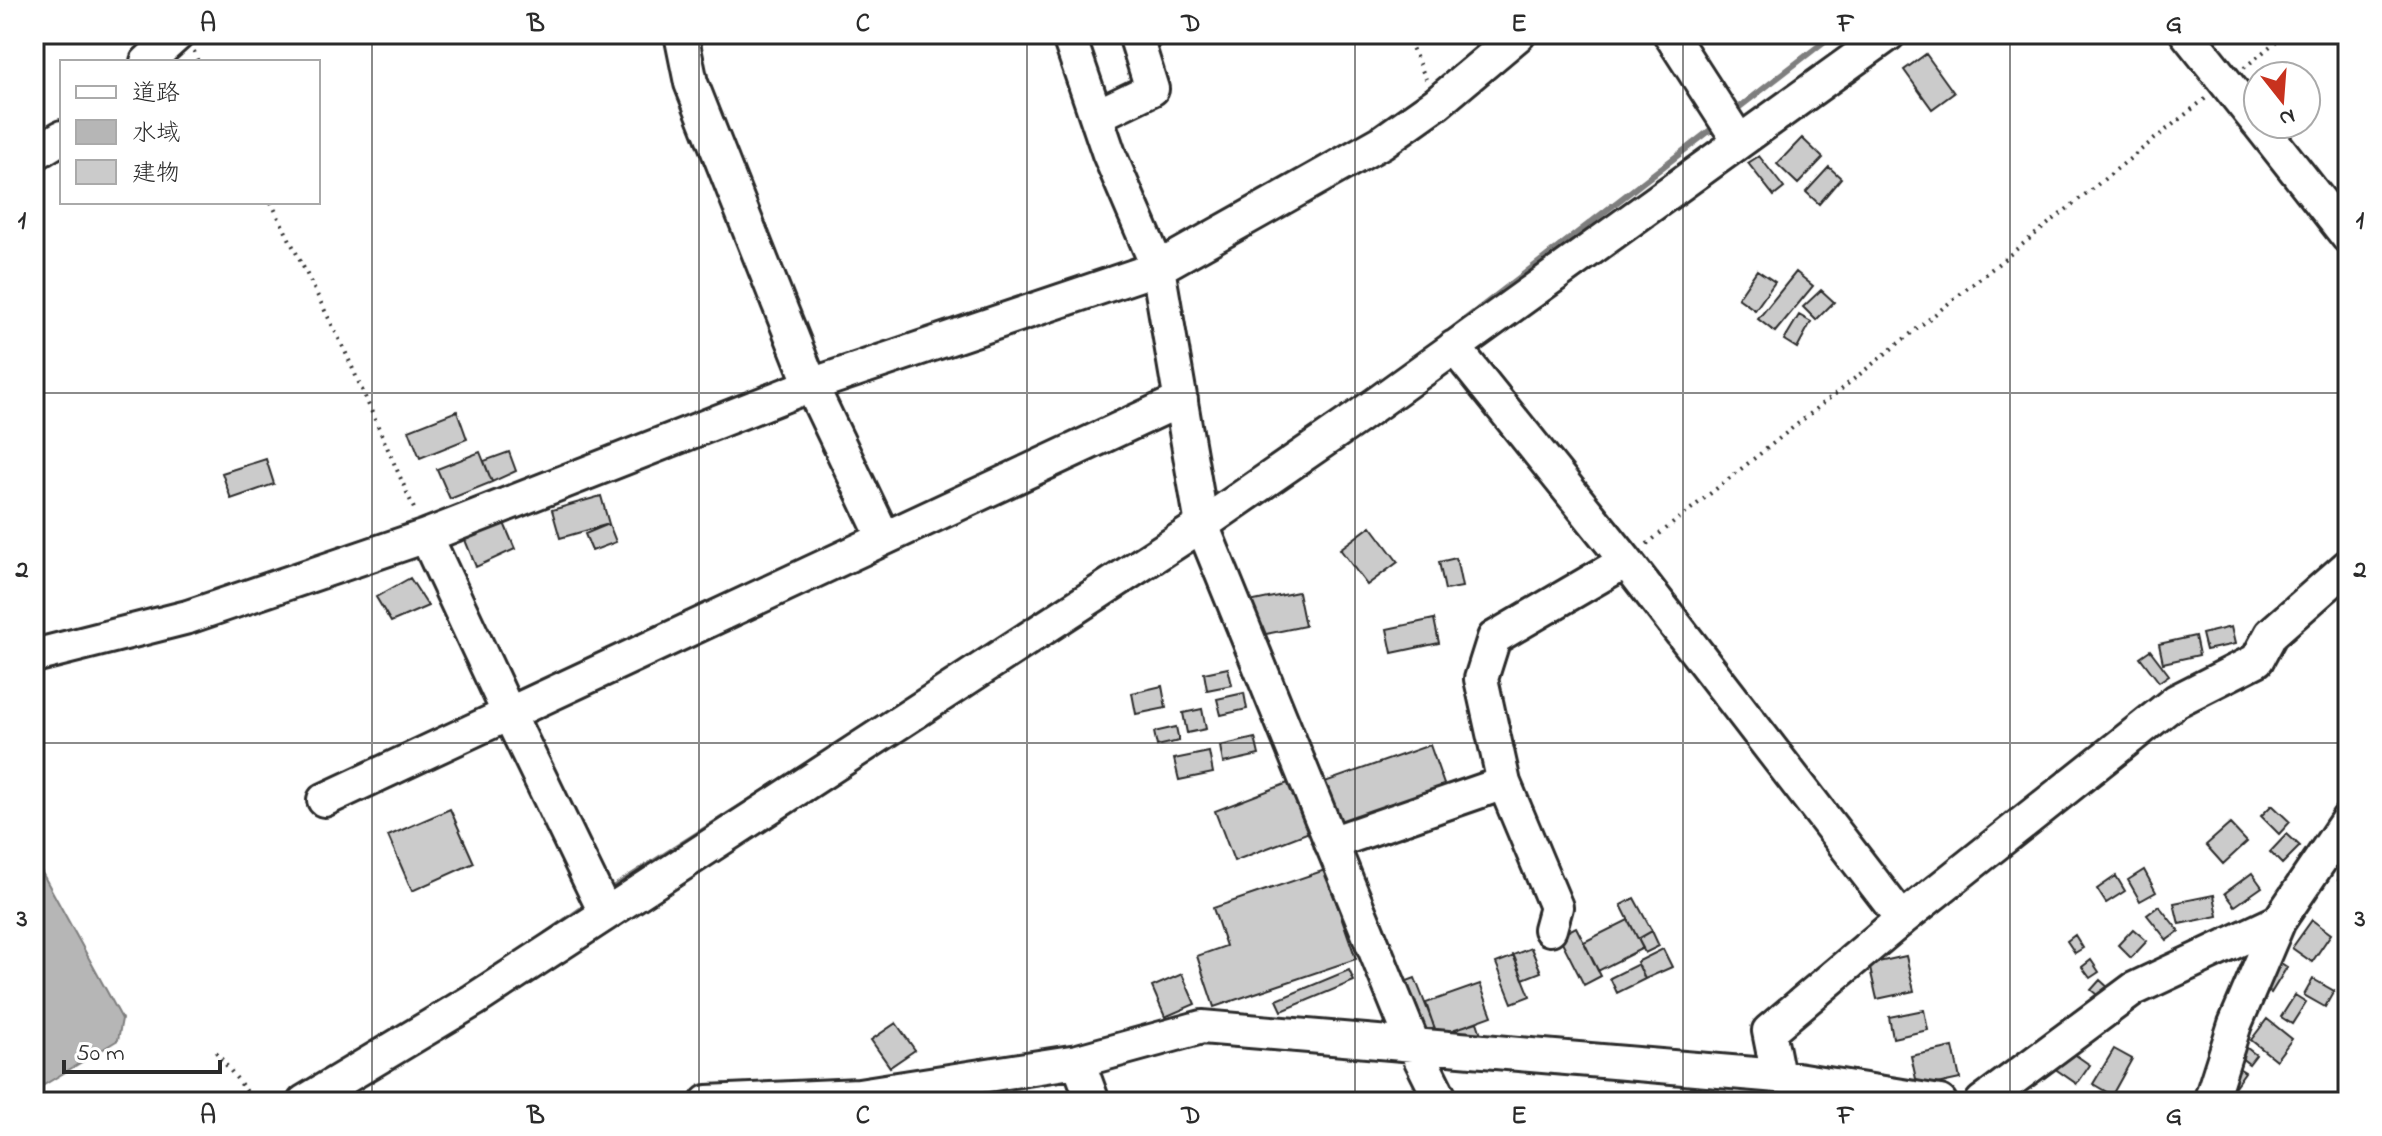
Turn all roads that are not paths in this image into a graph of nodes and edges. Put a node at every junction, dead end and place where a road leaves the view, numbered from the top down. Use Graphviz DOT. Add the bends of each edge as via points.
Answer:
graph roads {
  1 [pos="178,34"];
  2 [pos="681,34"];
  3 [pos="1068,34"];
  4 [pos="1146,34"];
  5 [pos="1519,34"];
  6 [pos="1670,34"];
  7 [pos="1889,34"];
  8 [pos="2187,34"];
  9 [pos="149,60"];
  10 [pos="2242,104"];
  11 [pos="1096,116"];
  12 [pos="60,138"];
  13 [pos="2271,140"];
  14 [pos="1739,141"];
  15 [pos="34,154"];
  16 [pos="2348,237"];
  17 [pos="1158,268"];
  18 [pos="1454,347"];
  19 [pos="811,385"];
  20 [pos="1181,400"];
  21 [pos="1202,525"];
  22 [pos="426,536"];
  23 [pos="884,538"];
  24 [pos="1626,561"];
  25 [pos="2348,566"];
  26 [pos="34,656"];
  27 [pos="509,714"];
  28 [pos="1504,783"];
  29 [pos="324,800"];
  30 [pos="2348,819"];
  31 [pos="1331,843"];
  32 [pos="605,912"];
  33 [pos="1902,919"];
  34 [pos="2279,921"];
  35 [pos="1550,929"];
  36 [pos="1414,1046"];
  37 [pos="1078,1061"];
  38 [pos="1778,1076"];
  39 [pos="304,1102"];
  40 [pos="707,1102"];
  41 [pos="1093,1102"];
  42 [pos="1442,1102"];
  43 [pos="1940,1102"];
  44 [pos="1982,1102"];
  45 [pos="2210,1102"];
  1 -- 9 [label="street"];
  2 -- 19 [label="street" via="691,83"];
  3 -- 11 [label="street"];
  4 -- 11 [label="street" via="1137,41 1152,89"];
  5 -- 17 [label="street" via="1382,142"];
  6 -- 14 [label="street"];
  7 -- 14 [label="street"];
  8 -- 10 [label="street"];
  11 -- 17 [label="street"];
  12 -- 15 [label="street"];
  13 -- 16 [label="street"];
  14 -- 18 [label="street"];
  17 -- 19 [label="street"];
  17 -- 20 [label="street"];
  18 -- 21 [label="street"];
  18 -- 24 [label="street"];
  19 -- 22 [label="street"];
  19 -- 23 [label="street"];
  20 -- 21 [label="street"];
  20 -- 23 [label="street"];
  21 -- 31 [label="street"];
  21 -- 32 [label="street"];
  22 -- 26 [label="street" via="188,617"];
  22 -- 27 [label="street"];
  23 -- 27 [label="street"];
  24 -- 28 [label="street" via="1494,638 1481,679"];
  24 -- 33 [label="street"];
  25 -- 33 [label="street" via="2271,634 2257,660 2176,701"];
  27 -- 29 [label="street"];
  27 -- 32 [label="street"];
  28 -- 31 [label="street"];
  28 -- 35 [label="street" via="1556,907"];
  30 -- 34 [label="street"];
  31 -- 36 [label="street"];
  32 -- 39 [label="street" via="474,1000"];
  33 -- 38 [label="street" via="1769,1031"];
  34 -- 44 [label="street" via="2134,989"];
  34 -- 45 [label="street" via="2235,1024"];
  36 -- 37 [label="street" via="1202,1027"];
  36 -- 38 [label="street"];
  36 -- 42 [label="street"];
  37 -- 40 [label="street" via="859,1095"];
  37 -- 41 [label="street"];
  38 -- 43 [label="street"];
}
